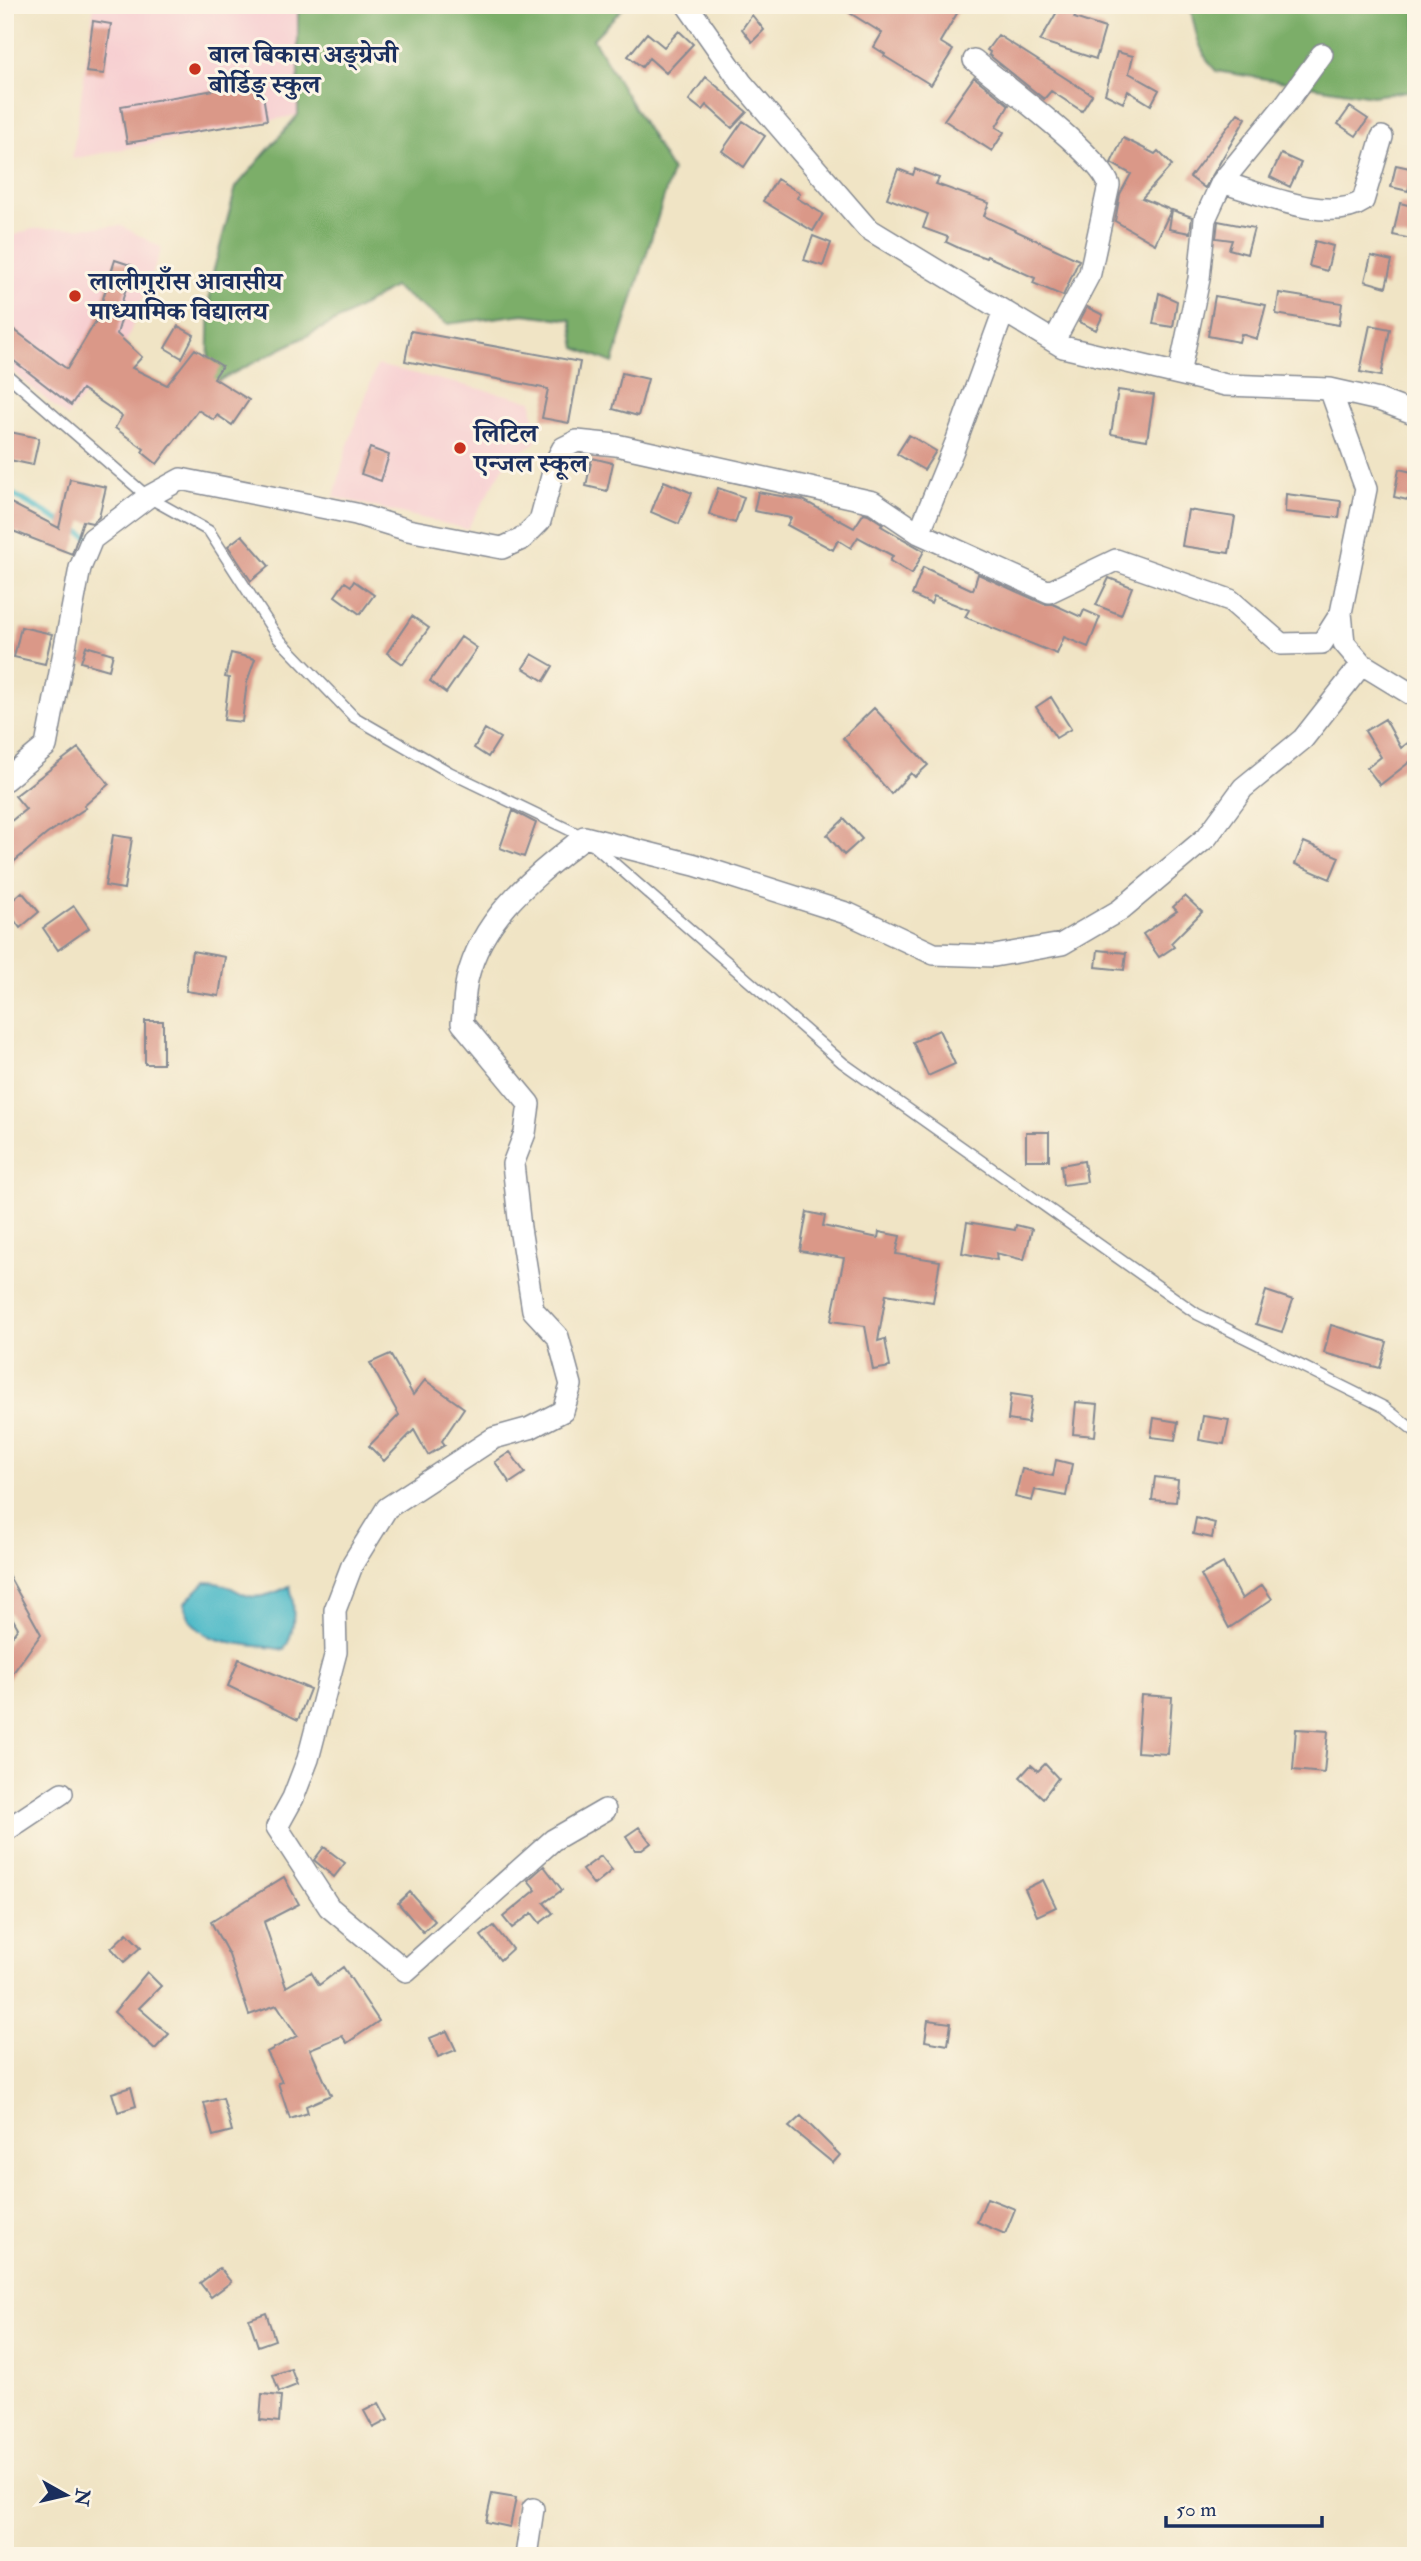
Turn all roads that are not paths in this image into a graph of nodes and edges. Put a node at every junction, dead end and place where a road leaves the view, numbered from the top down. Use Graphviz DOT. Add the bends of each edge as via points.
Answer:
graph roads {
  1 [pos="687,5"];
  2 [pos="1322,54"];
  3 [pos="974,60"];
  4 [pos="1382,137"];
  5 [pos="1223,182"];
  6 [pos="1003,313"];
  7 [pos="1054,341"];
  8 [pos="5,373"];
  9 [pos="1179,374"];
  10 [pos="1329,389"];
  11 [pos="1416,414"];
  12 [pos="148,497"];
  13 [pos="919,533"];
  14 [pos="1341,613"];
  15 [pos="1362,664"];
  16 [pos="1416,697"];
  17 [pos="5,780"];
  18 [pos="584,837"];
  19 [pos="1416,1432"];
  20 [pos="62,1793"];
  21 [pos="605,1810"];
  22 [pos="5,1831"];
  23 [pos="533,2509"];
  24 [pos="526,2556"];
  1 -- 6 [label="street" via="741,82 867,228"];
  2 -- 5 [label="street"];
  3 -- 7 [label="street" via="1085,154 1106,175 1109,185 1090,273"];
  4 -- 5 [label="street" via="1363,201 1354,207 1335,211"];
  5 -- 9 [label="street" via="1205,219 1199,279"];
  6 -- 7 [label="street"];
  6 -- 13 [label="street"];
  7 -- 9 [label="street"];
  8 -- 12 [label="lane"];
  9 -- 10 [label="street" via="1226,385"];
  10 -- 11 [label="street"];
  10 -- 14 [label="street" via="1366,489"];
  12 -- 13 [label="street" via="181,479 502,548 522,539 540,521 556,461 563,448 577,441 616,445 873,502"];
  12 -- 17 [label="street" via="92,539 80,568 46,746"];
  12 -- 18 [label="lane" via="209,531 278,638 354,717 449,772"];
  13 -- 14 [label="street" via="1049,592 1116,560 1230,600 1281,644 1322,643"];
  14 -- 15 [label="street" via="1344,643"];
  15 -- 16 [label="street"];
  15 -- 18 [label="street" via="1303,739 1243,788 1207,837 1120,910 1062,944 994,956 934,954 849,914 695,865"];
  18 -- 19 [label="lane" via="843,1063 1198,1314 1384,1407"];
  18 -- 21 [label="street" via="517,891 484,934 467,980 462,1023 529,1104 525,1133 513,1164 520,1228 533,1310 558,1337 571,1385 563,1411 530,1428 494,1438 387,1508 353,1563 335,1610 336,1652 308,1759 277,1827 329,1907 406,1971 553,1840"];
  20 -- 22 [label="street"];
  23 -- 24 [label="street"];
}
